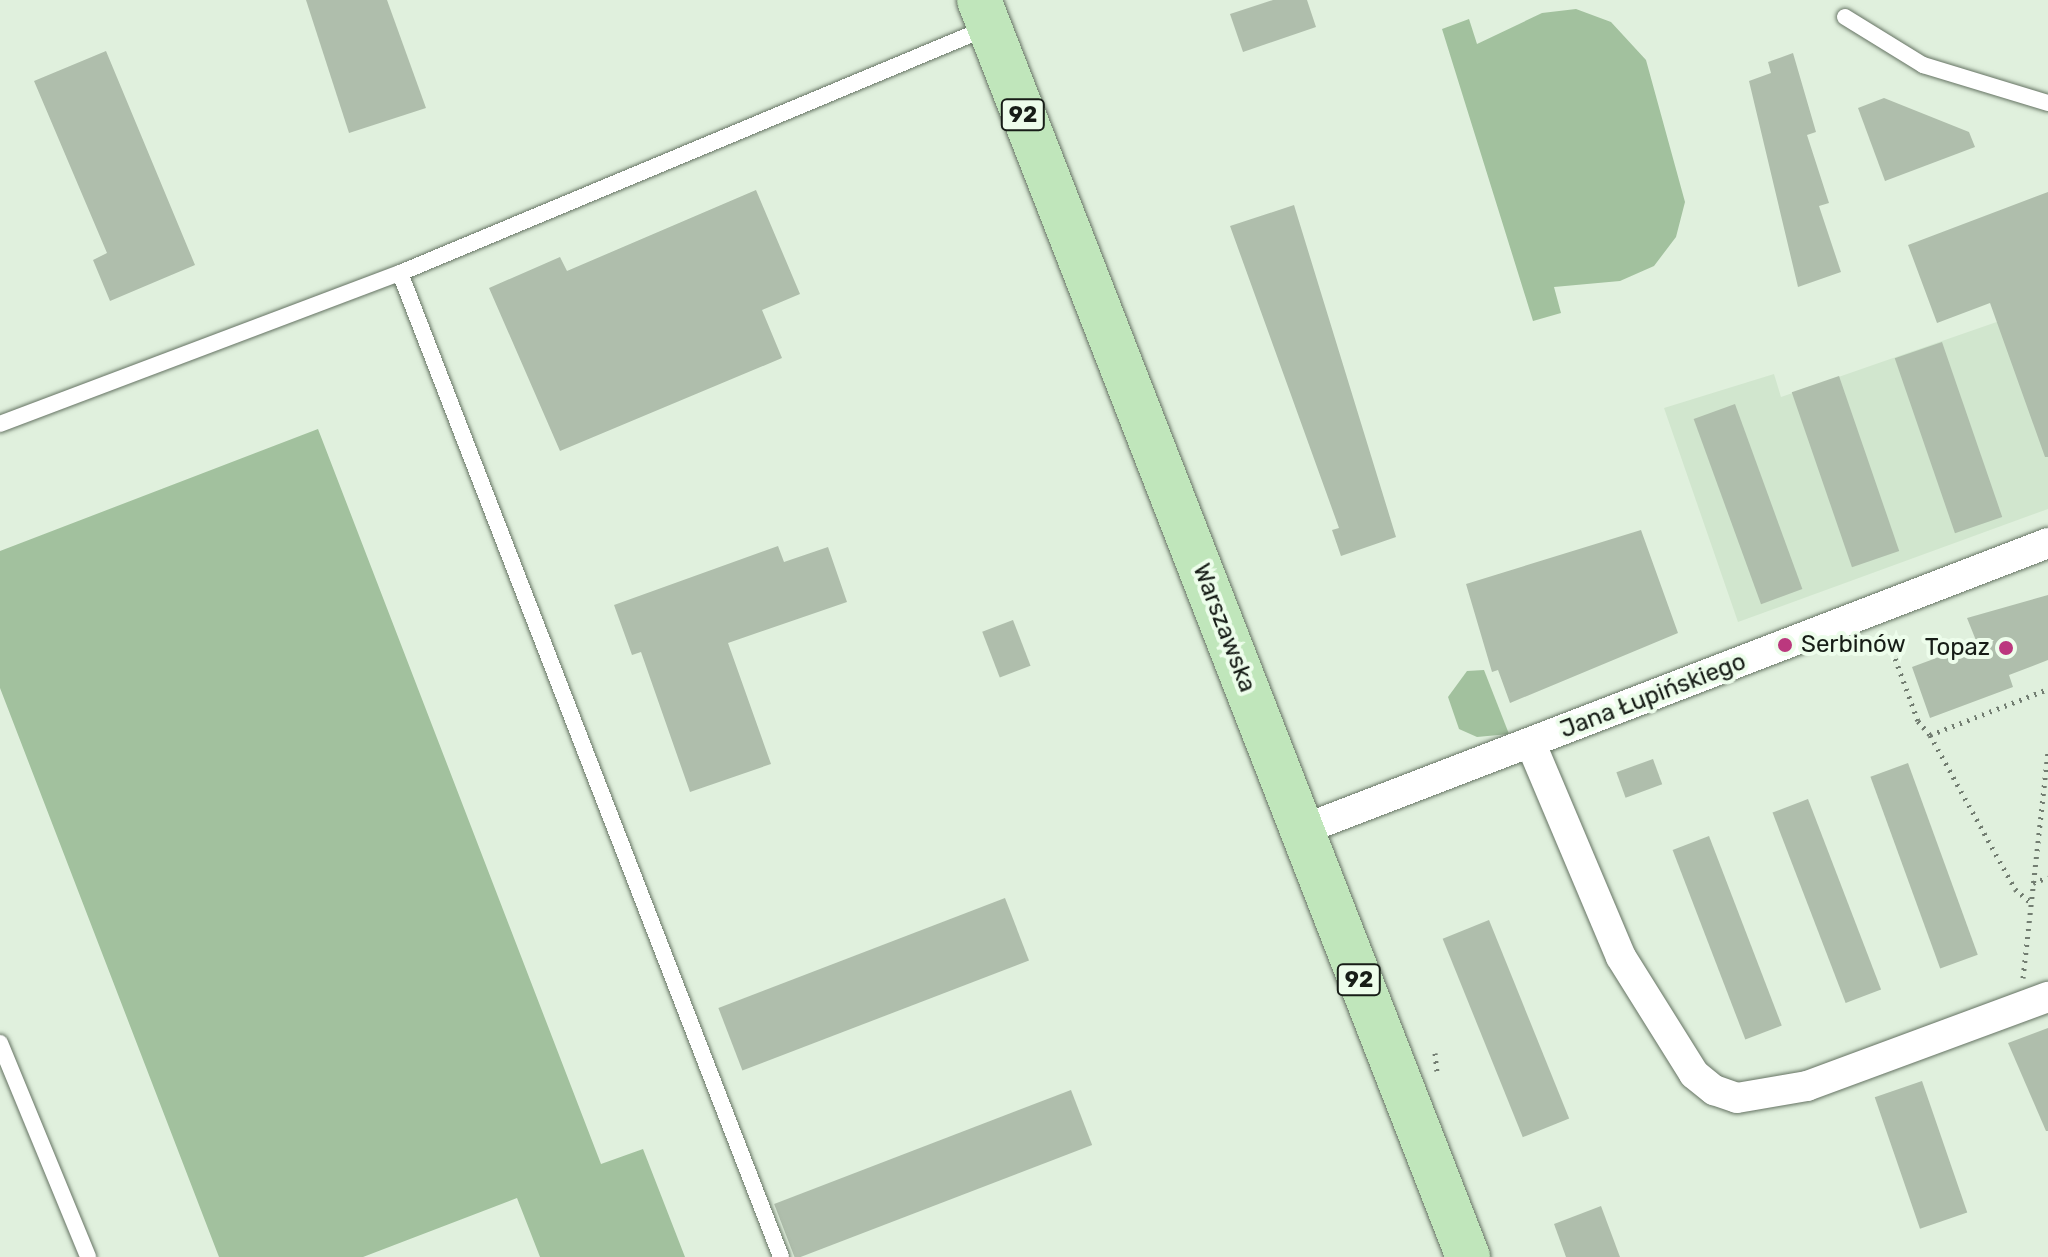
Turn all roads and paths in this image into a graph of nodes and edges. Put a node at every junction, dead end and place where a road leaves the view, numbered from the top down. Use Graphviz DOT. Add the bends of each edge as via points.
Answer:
graph roads {
  1 [pos="984,13"];
  2 [pos="1845,17"];
  3 [pos="2048,103"];
  4 [pos="400,273"];
  5 [pos="0,424"];
  6 [pos="2048,543"];
  7 [pos="1884,627"];
  8 [pos="2048,689"];
  9 [pos="1930,735"];
  10 [pos="1531,744"];
  11 [pos="2048,752"];
  12 [pos="1302,830"];
  13 [pos="2048,877"];
  14 [pos="2033,883"];
  15 [pos="2031,903"];
  16 [pos="2048,997"];
  17 [pos="2019,1007"];
  18 [pos="0,1043"];
  19 [pos="88,1257"];
  20 [pos="781,1257"];
  21 [pos="1468,1257"];
  1 -- 4 [label="lane"];
  1 -- 12 [label="main road, Warszawska / 92"];
  2 -- 3 [label="lane" via="1923,65"];
  4 -- 5 [label="lane"];
  4 -- 20 [label="lane"];
  6 -- 10 [label="street, Jana Łupińskiego"];
  7 -- 9 [label="path" via="1918,721"];
  8 -- 9 [label="path"];
  9 -- 15 [label="path" via="2015,889"];
  10 -- 12 [label="street, Jana Łupińskiego"];
  10 -- 17 [label="street" via="1621,957 1694,1074 1714,1090 1737,1098 1807,1086"];
  11 -- 14 [label="path"];
  12 -- 21 [label="main road, Warszawska / 92"];
  13 -- 14 [label="path"];
  14 -- 15 [label="path"];
  15 -- 17 [label="path"];
  16 -- 17 [label="street"];
  18 -- 19 [label="lane"];
}
